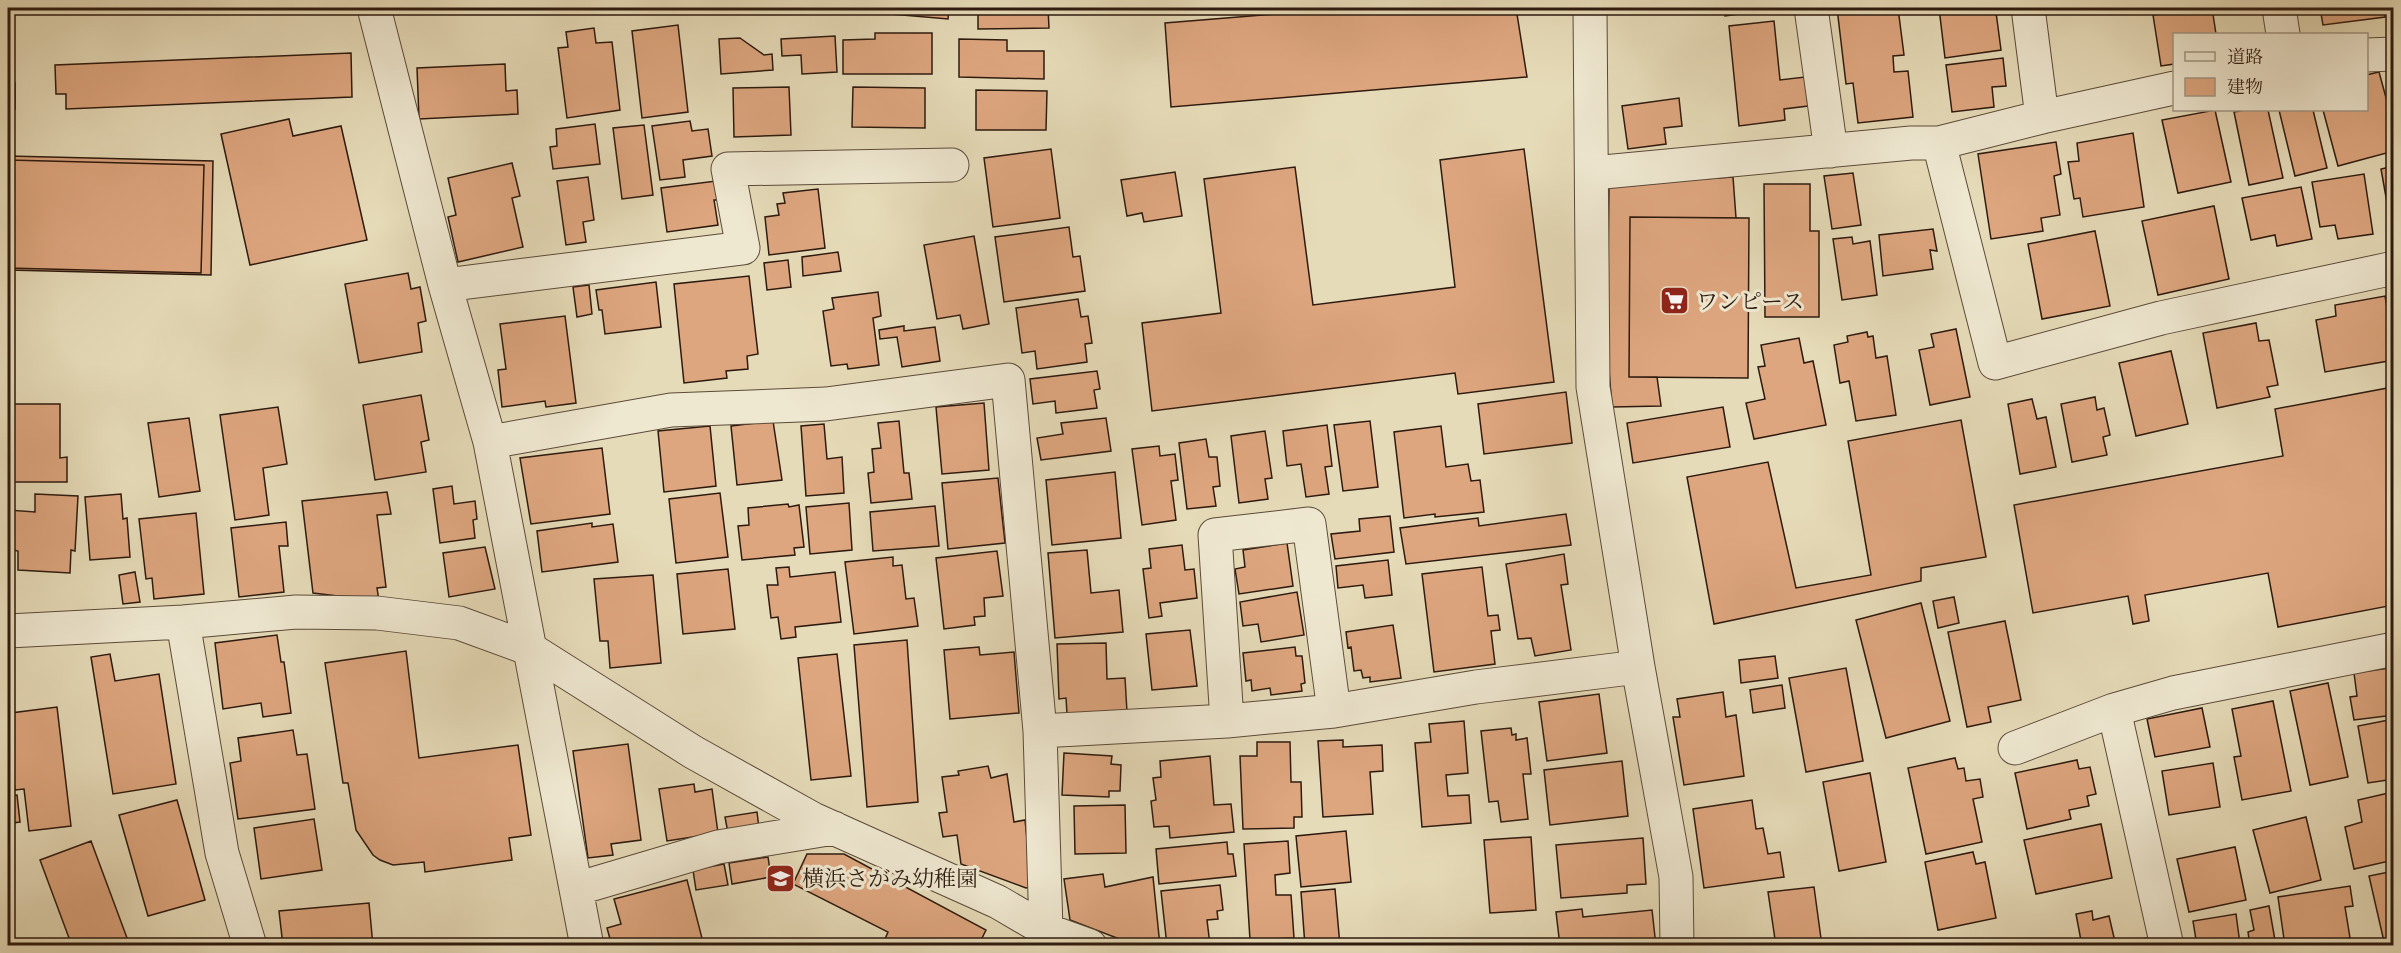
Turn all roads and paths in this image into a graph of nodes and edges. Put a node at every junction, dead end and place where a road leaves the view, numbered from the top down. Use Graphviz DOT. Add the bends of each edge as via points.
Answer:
graph roads {
  1 [pos="374,8"];
  2 [pos="1590,8"];
  3 [pos="1811,8"];
  4 [pos="2028,8"];
  5 [pos="2279,8"];
  6 [pos="2283,33"];
  7 [pos="2394,54"];
  8 [pos="2368,55"];
  9 [pos="2173,88"];
  10 [pos="2042,117"];
  11 [pos="1938,143"];
  12 [pos="1831,152"];
  13 [pos="952,165"];
  14 [pos="1593,173"];
  15 [pos="2394,268"];
  16 [pos="445,285"];
  17 [pos="490,442"];
  18 [pos="183,622"];
  19 [pos="8,631"];
  20 [pos="530,649"];
  21 [pos="2394,649"];
  22 [pos="1638,667"];
  23 [pos="2114,710"];
  24 [pos="1334,711"];
  25 [pos="1227,721"];
  26 [pos="1040,731"];
  27 [pos="2015,748"];
  28 [pos="834,828"];
  29 [pos="576,890"];
  30 [pos="1046,930"];
  31 [pos="250,945"];
  32 [pos="587,945"];
  33 [pos="1090,945"];
  34 [pos="1677,945"];
  35 [pos="2167,945"];
  1 -- 16 [label="street"];
  2 -- 14 [label="street"];
  3 -- 12 [label="street"];
  4 -- 10 [label="street"];
  5 -- 6 [label="street"];
  7 -- 8 [label="street"];
  9 -- 10 [label="street"];
  10 -- 11 [label="street"];
  11 -- 12 [label="street"];
  11 -- 15 [label="street" via="1995,363 2161,318"];
  12 -- 14 [label="street"];
  13 -- 16 [label="street" via="728,169 743,248"];
  14 -- 22 [label="street" via="1593,387"];
  16 -- 17 [label="street"];
  17 -- 20 [label="street"];
  17 -- 26 [label="street" via="671,410 825,404 1008,380"];
  18 -- 19 [label="street"];
  18 -- 20 [label="street" via="296,612 377,613 459,623"];
  18 -- 31 [label="street" via="222,853"];
  20 -- 28 [label="street" via="693,752"];
  20 -- 29 [label="street"];
  21 -- 23 [label="street" via="2173,693"];
  22 -- 24 [label="street" via="1476,687"];
  22 -- 34 [label="street" via="1676,877"];
  23 -- 27 [label="street"];
  23 -- 35 [label="street"];
  24 -- 25 [label="street"];
  24 -- 25 [label="street" via="1309,524 1215,535"];
  25 -- 26 [label="street"];
  26 -- 30 [label="street"];
  28 -- 29 [label="street" via="718,847"];
  28 -- 30 [label="street" via="998,902"];
  29 -- 32 [label="street"];
  30 -- 33 [label="street"];
}
